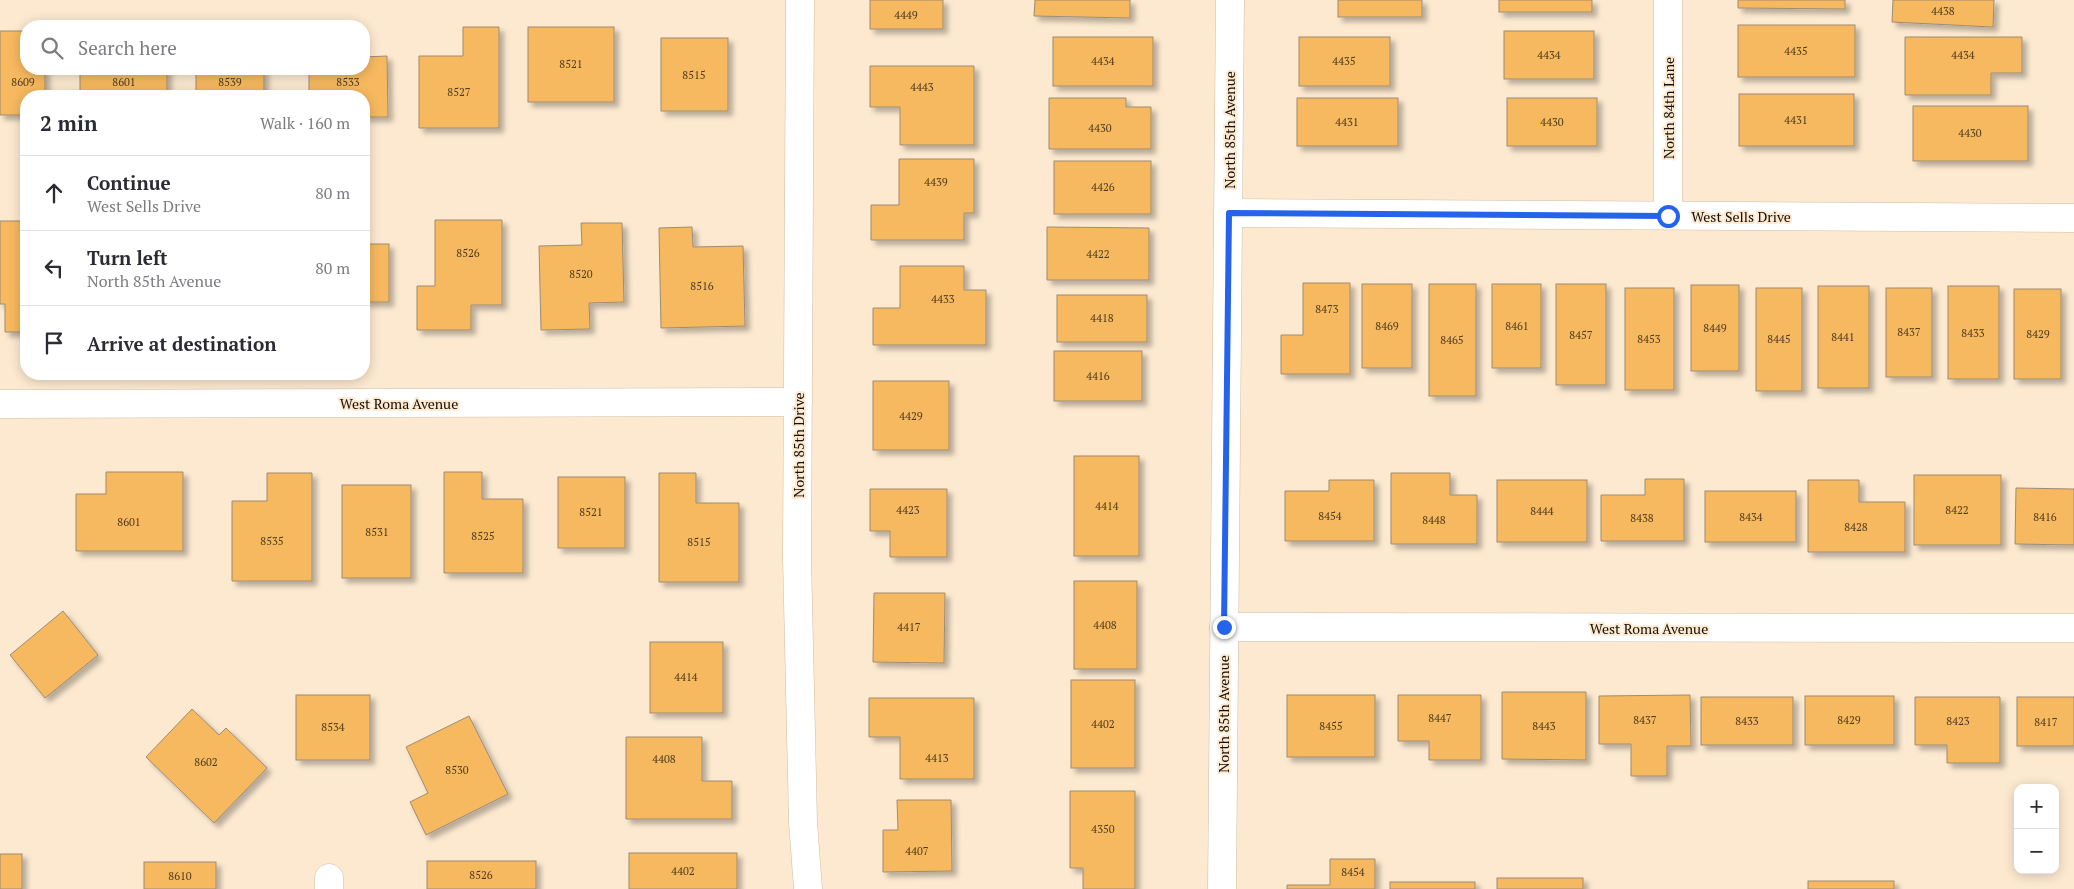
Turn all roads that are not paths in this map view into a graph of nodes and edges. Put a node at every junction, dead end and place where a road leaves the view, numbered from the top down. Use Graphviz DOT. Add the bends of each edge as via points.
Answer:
graph roads {
  1 [pos="800,0"];
  2 [pos="1230,0"];
  3 [pos="1668,0"];
  4 [pos="1229,213"];
  5 [pos="1668,216"];
  6 [pos="2074,218"];
  7 [pos="798,402"];
  8 [pos="0,404"];
  9 [pos="1224,627"];
  10 [pos="2074,628"];
  11 [pos="808,889"];
  12 [pos="1222,889"];
  1 -- 7 [label="street, North 85th Drive"];
  2 -- 4 [label="street, North 85th Avenue"];
  3 -- 5 [label="street, North 84th Lane"];
  4 -- 5 [label="street, West Sells Drive"];
  4 -- 9 [label="street, North 85th Avenue"];
  5 -- 6 [label="street, West Sells Drive"];
  7 -- 8 [label="street, West Roma Avenue"];
  7 -- 11 [label="street, North 85th Drive" via="797,557 803,822"];
  9 -- 10 [label="street, West Roma Avenue"];
  9 -- 12 [label="street, North 85th Avenue"];
}
